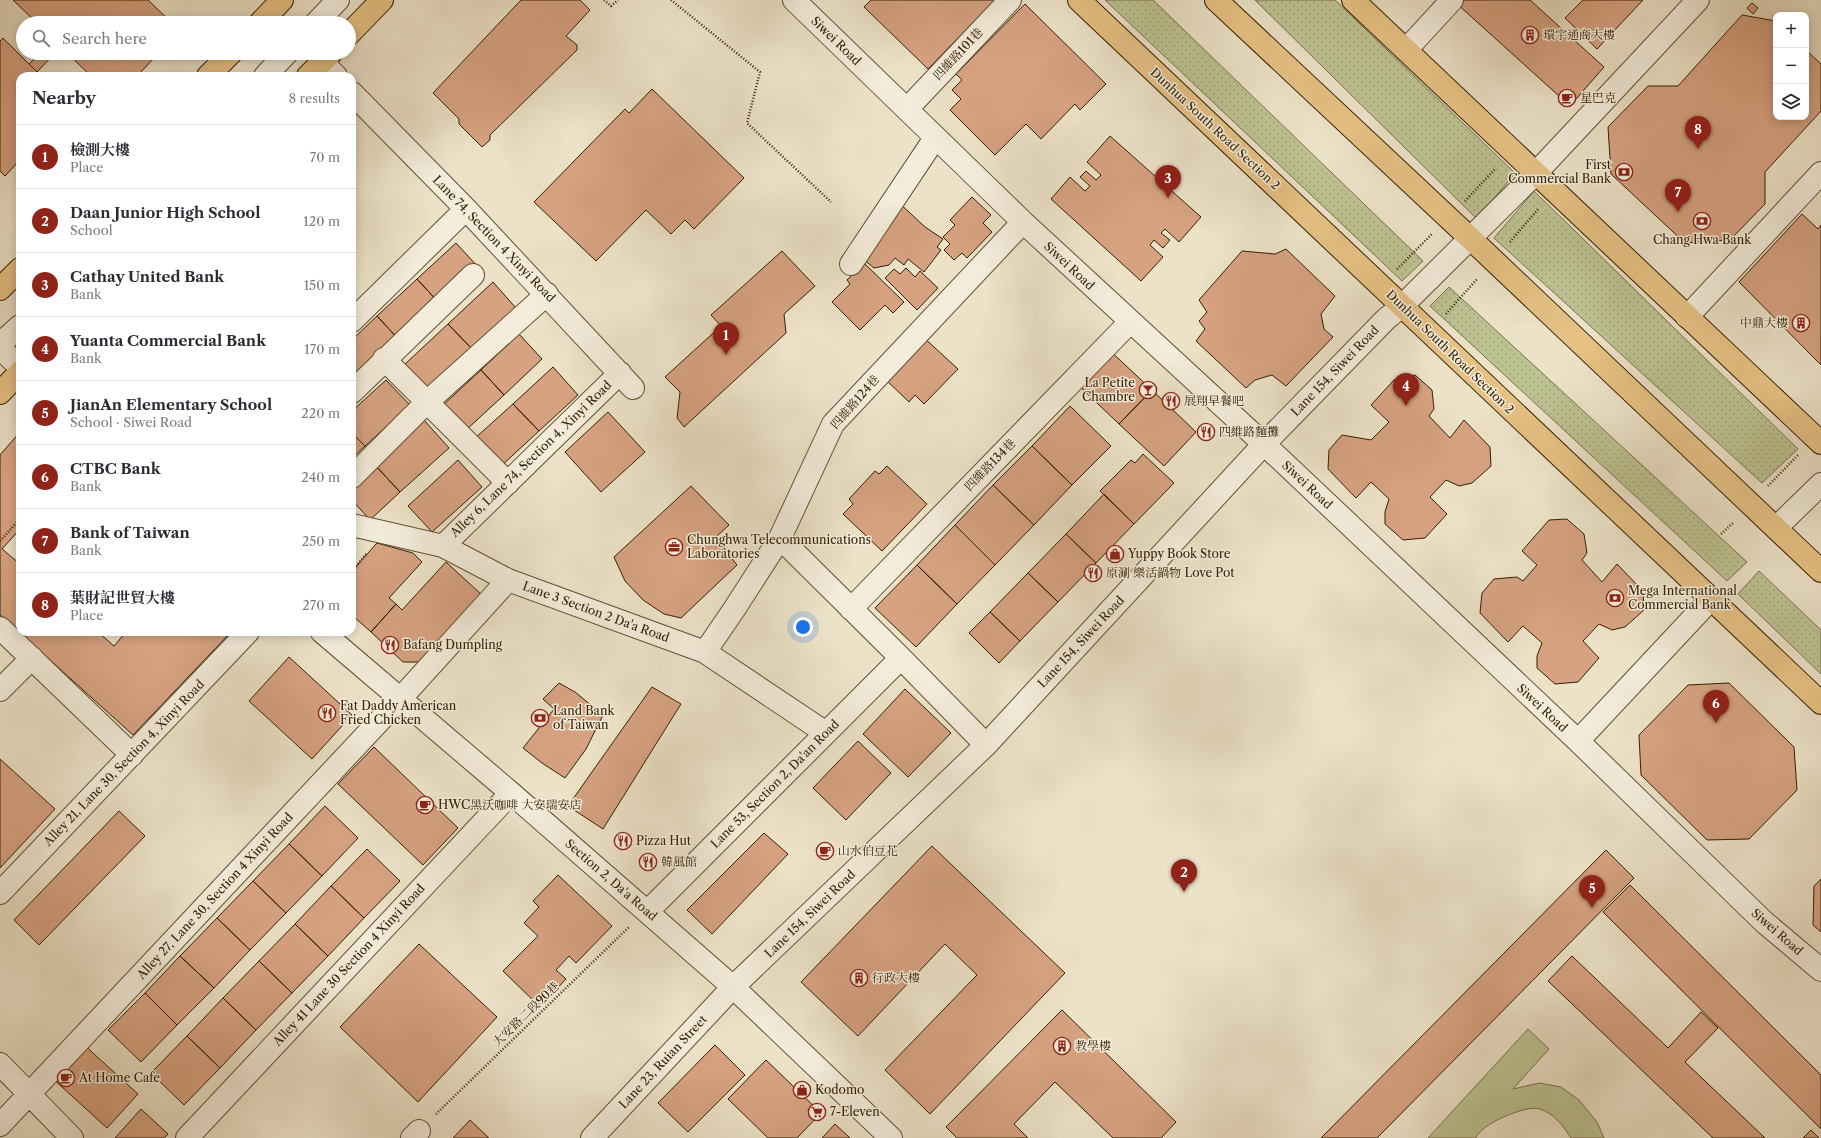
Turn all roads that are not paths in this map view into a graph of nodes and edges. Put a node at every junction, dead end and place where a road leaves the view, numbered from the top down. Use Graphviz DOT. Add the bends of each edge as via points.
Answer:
graph roads {
  1 [pos="282,0"];
  2 [pos="338,0"];
  3 [pos="382,0"];
  4 [pos="794,0"];
  5 [pos="1010,0"];
  6 [pos="1079,0"];
  7 [pos="1216,0"];
  8 [pos="1353,0"];
  9 [pos="1452,0"];
  10 [pos="1698,0"];
  11 [pos="267,16"];
  12 [pos="323,16"];
  13 [pos="356,27"];
  14 [pos="1406,50"];
  15 [pos="223,60"];
  16 [pos="280,60"];
  17 [pos="212,72"];
  18 [pos="269,72"];
  19 [pos="356,97"];
  20 [pos="907,109"];
  21 [pos="935,138"];
  22 [pos="1536,173"];
  23 [pos="1821,173"];
  24 [pos="466,209"];
  25 [pos="1023,222"];
  26 [pos="1471,239"];
  27 [pos="851,264"];
  28 [pos="16,273"];
  29 [pos="472,275"];
  30 [pos="0,289"];
  31 [pos="547,294"];
  32 [pos="1402,306"];
  33 [pos="356,317"];
  34 [pos="1688,317"];
  35 [pos="1130,322"];
  36 [pos="16,330"];
  37 [pos="0,344"];
  38 [pos="0,348"];
  39 [pos="384,359"];
  40 [pos="16,363"];
  41 [pos="16,376"];
  42 [pos="626,380"];
  43 [pos="356,388"];
  44 [pos="0,393"];
  45 [pos="427,402"];
  46 [pos="1818,440"];
  47 [pos="1264,444"];
  48 [pos="356,473"];
  49 [pos="508,483"];
  50 [pos="1821,484"];
  51 [pos="356,526"];
  52 [pos="1776,528"];
  53 [pos="780,538"];
  54 [pos="443,546"];
  55 [pos="1821,571"];
  56 [pos="508,580"];
  57 [pos="1711,599"];
  58 [pos="851,609"];
  59 [pos="0,628"];
  60 [pos="244,636"];
  61 [pos="327,636"];
  62 [pos="705,652"];
  63 [pos="32,658"];
  64 [pos="901,658"];
  65 [pos="0,690"];
  66 [pos="401,698"];
  67 [pos="1821,703"];
  68 [pos="826,733"];
  69 [pos="1578,741"];
  70 [pos="986,745"];
  71 [pos="132,755"];
  72 [pos="511,793"];
  73 [pos="0,893"];
  74 [pos="648,911"];
  75 [pos="1821,970"];
  76 [pos="734,986"];
  77 [pos="0,1064"];
  78 [pos="29,1094"];
  79 [pos="0,1125"];
  80 [pos="72,1138"];
  81 [pos="187,1138"];
  82 [pos="592,1138"];
  83 [pos="891,1138"];
  1 -- 11 [label="main road"];
  2 -- 12 [label="street"];
  3 -- 13 [label="main road"];
  4 -- 20 [label="street, Siwei Road"];
  5 -- 20 [label="street, 四維路101巷"];
  6 -- 32 [label="main road, Dunhua South Road Section 2"];
  7 -- 26 [label="main road"];
  8 -- 14 [label="main road"];
  9 -- 14 [label="street"];
  10 -- 22 [label="street, Lane 154, Siwei Road"];
  14 -- 22 [label="main road"];
  15 -- 17 [label="main road"];
  16 -- 18 [label="street"];
  19 -- 24 [label="street, Lane 74, Section 4 Xinyi Road"];
  20 -- 21 [label="street, Siwei Road"];
  21 -- 25 [label="street, Siwei Road"];
  21 -- 27 [label="street"];
  22 -- 26 [label="street, Lane 154, Siwei Road"];
  22 -- 34 [label="main road"];
  23 -- 34 [label="street"];
  24 -- 31 [label="street, Lane 74, Section 4 Xinyi Road"];
  24 -- 33 [label="street"];
  25 -- 35 [label="street, Siwei Road"];
  25 -- 53 [label="street, 四維路124巷" via="833,424"];
  26 -- 32 [label="street, Lane 154, Siwei Road"];
  26 -- 52 [label="main road"];
  28 -- 30 [label="main road"];
  29 -- 39 [label="street"];
  31 -- 42 [label="street, Lane 74, Section 4 Xinyi Road"];
  31 -- 45 [label="street"];
  32 -- 47 [label="street, Lane 154, Siwei Road" via="1386,319"];
  32 -- 57 [label="main road, Dunhua South Road Section 2"];
  34 -- 46 [label="main road"];
  35 -- 47 [label="street, Siwei Road"];
  35 -- 58 [label="street, 四維路134巷"];
  36 -- 37 [label="street"];
  38 -- 40 [label="street"];
  39 -- 43 [label="street"];
  39 -- 45 [label="street"];
  41 -- 44 [label="main road"];
  42 -- 49 [label="street, Alley 6, Lane 74, Section 4, Xinyi Road"];
  45 -- 48 [label="street"];
  45 -- 49 [label="street"];
  47 -- 69 [label="street, Siwei Road"];
  47 -- 70 [label="street, Lane 154, Siwei Road"];
  49 -- 54 [label="street, Alley 6, Lane 74, Section 4, Xinyi Road"];
  50 -- 52 [label="street"];
  51 -- 54 [label="street, Lane 3 Section 2 Da'a Road"];
  52 -- 55 [label="main road"];
  53 -- 58 [label="street"];
  53 -- 62 [label="street, 四維路124巷"];
  54 -- 56 [label="street, Lane 3 Section 2 Da'a Road"];
  56 -- 62 [label="street, Lane 3 Section 2 Da'a Road"];
  56 -- 66 [label="street, Alley 27, Lane 30, Section 4 Xinyi Road"];
  57 -- 67 [label="main road, Dunhua South Road Section 2"];
  57 -- 69 [label="street"];
  58 -- 64 [label="street"];
  59 -- 63 [label="street"];
  60 -- 71 [label="street, Alley 21, Lane 30, Section 4, Xinyi Road"];
  61 -- 66 [label="street, Section 2, Da'a Road"];
  62 -- 68 [label="street, Lane 3 Section 2 Da'a Road"];
  63 -- 65 [label="street"];
  63 -- 71 [label="street"];
  64 -- 68 [label="street, Lane 53, Section 2, Da'an Road"];
  64 -- 70 [label="street"];
  66 -- 72 [label="street, Section 2, Da'a Road"];
  66 -- 78 [label="street, Alley 27, Lane 30, Section 4 Xinyi Road"];
  68 -- 74 [label="street, Lane 53, Section 2, Da'an Road"];
  69 -- 75 [label="street, Siwei Road" via="1764,922"];
  70 -- 76 [label="street, Lane 154, Siwei Road"];
  71 -- 73 [label="street, Alley 21, Lane 30, Section 4, Xinyi Road"];
  72 -- 74 [label="street, Section 2, Da'a Road"];
  72 -- 81 [label="street, Alley 41 Lane 30 Section 4 Xinyi Road"];
  74 -- 76 [label="street, Section 2, Da'a Road"];
  76 -- 82 [label="street, Lane 23, Ruian Street"];
  76 -- 83 [label="street, Section 2, Da'a Road"];
  77 -- 78 [label="street"];
  78 -- 79 [label="street, Alley 27, Lane 30, Section 4 Xinyi Road"];
  78 -- 80 [label="street"];
}
